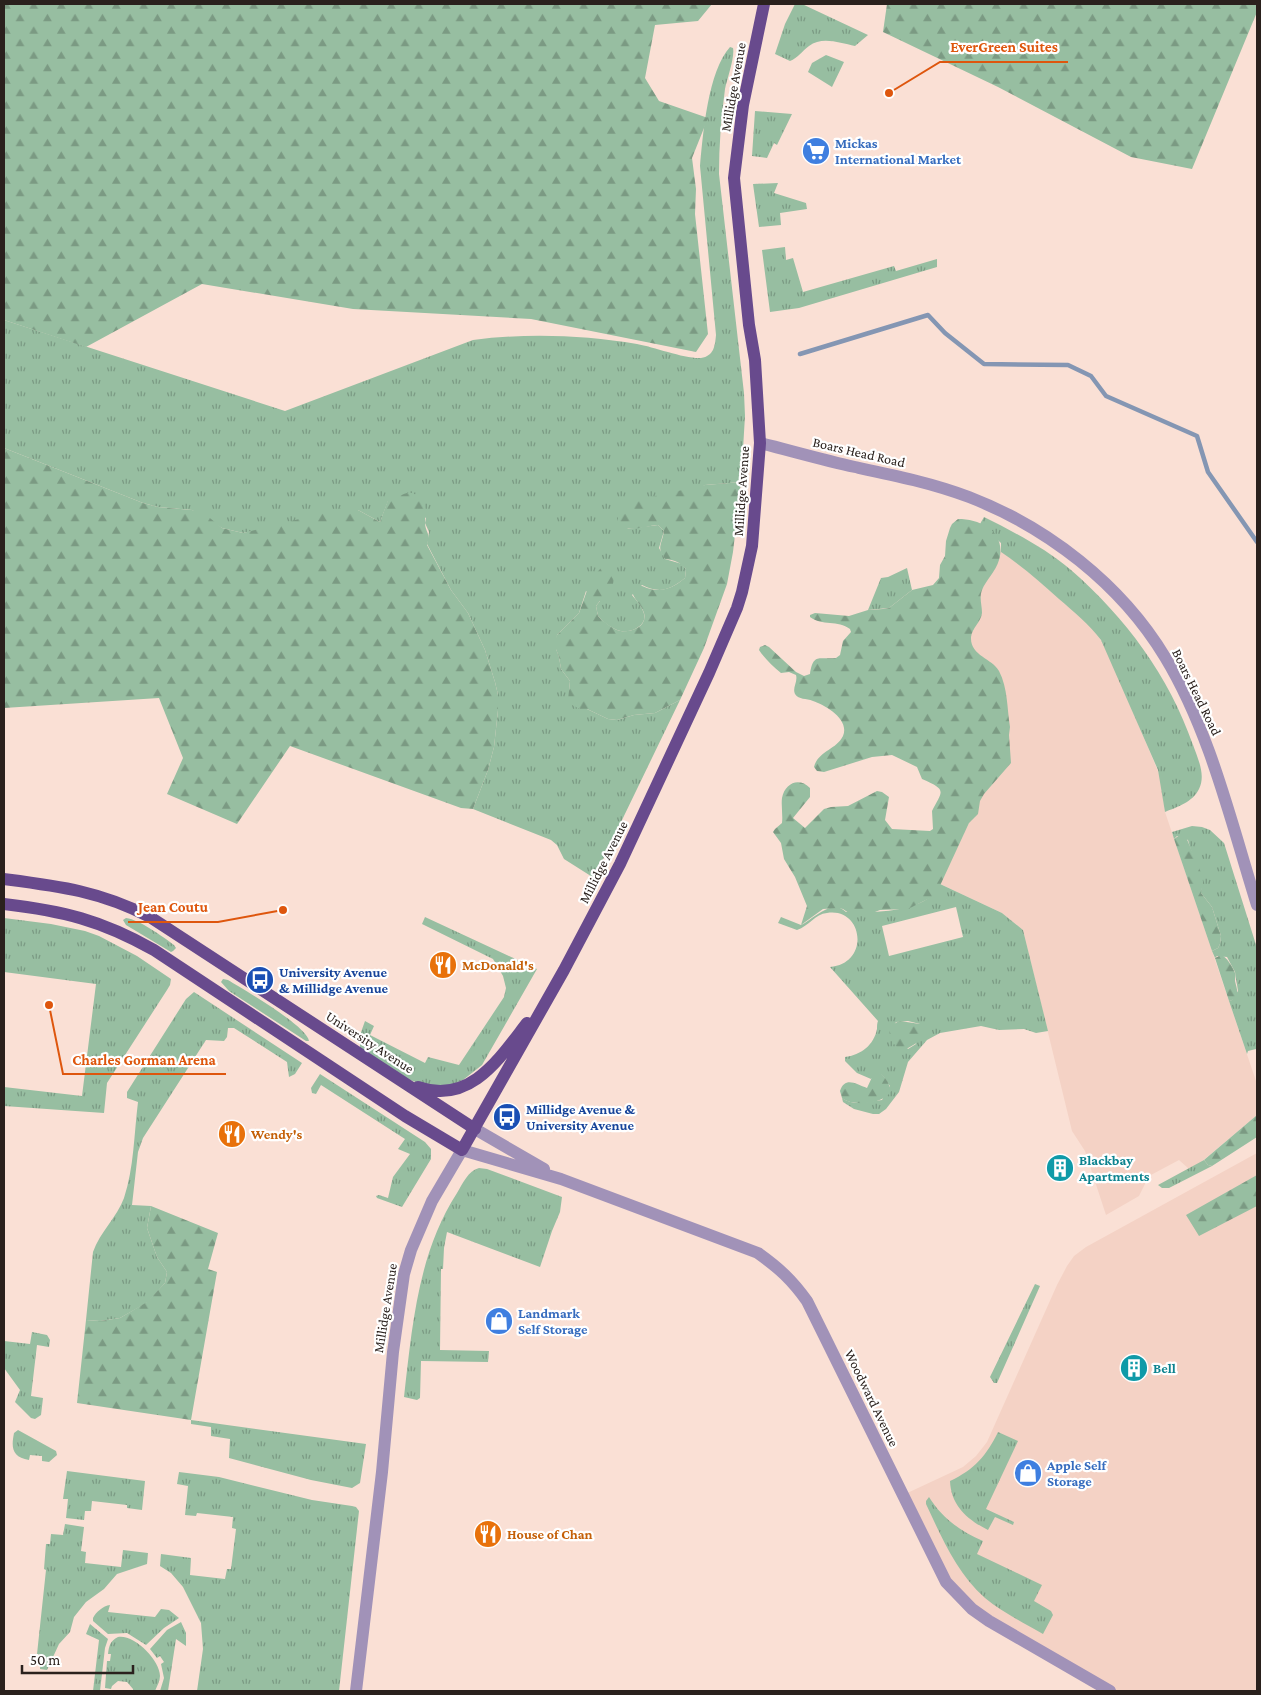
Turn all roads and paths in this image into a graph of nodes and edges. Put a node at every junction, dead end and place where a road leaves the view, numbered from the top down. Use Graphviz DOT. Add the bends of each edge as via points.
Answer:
graph roads {
  1 [pos="764,4"];
  2 [pos="770,4"];
  3 [pos="760,22"];
  4 [pos="760,444"];
  5 [pos="4,879"];
  6 [pos="4,904"];
  7 [pos="1257,904"];
  8 [pos="552,992"];
  9 [pos="403,1082"];
  10 [pos="475,1129"];
  11 [pos="462,1150"];
  12 [pos="561,1179"];
  13 [pos="356,1691"];
  14 [pos="1110,1691"];
  1 -- 3 [label="main road, Millidge Avenue"];
  2 -- 3 [label="main road, Millidge Avenue"];
  3 -- 4 [label="main road, Millidge Avenue" via="743,105 734,178 755,360"];
  4 -- 7 [label="street, Boars Head Road" via="967,496 1032,528 1097,576 1145,629 1165,656 1181,688 1208,751"];
  4 -- 8 [label="main road, Millidge Avenue" via="752,546 737,608 620,864"];
  5 -- 9 [label="main road, University Avenue" via="92,893 150,917"];
  6 -- 11 [label="main road" via="64,913 126,934"];
  8 -- 9 [label="main road" via="499,1058 472,1082 453,1091 441,1092"];
  8 -- 10 [label="main road, Millidge Avenue"];
  9 -- 10 [label="main road, University Avenue"];
  10 -- 11 [label="main road, Millidge Avenue"];
  10 -- 12 [label="street, Woodward Avenue"];
  11 -- 12 [label="street, Woodward Avenue"];
  11 -- 13 [label="street, Millidge Avenue" via="432,1201 404,1274"];
  12 -- 14 [label="street, Woodward Avenue" via="758,1253 778,1267 807,1301 946,1582 972,1609 989,1621"];
}
